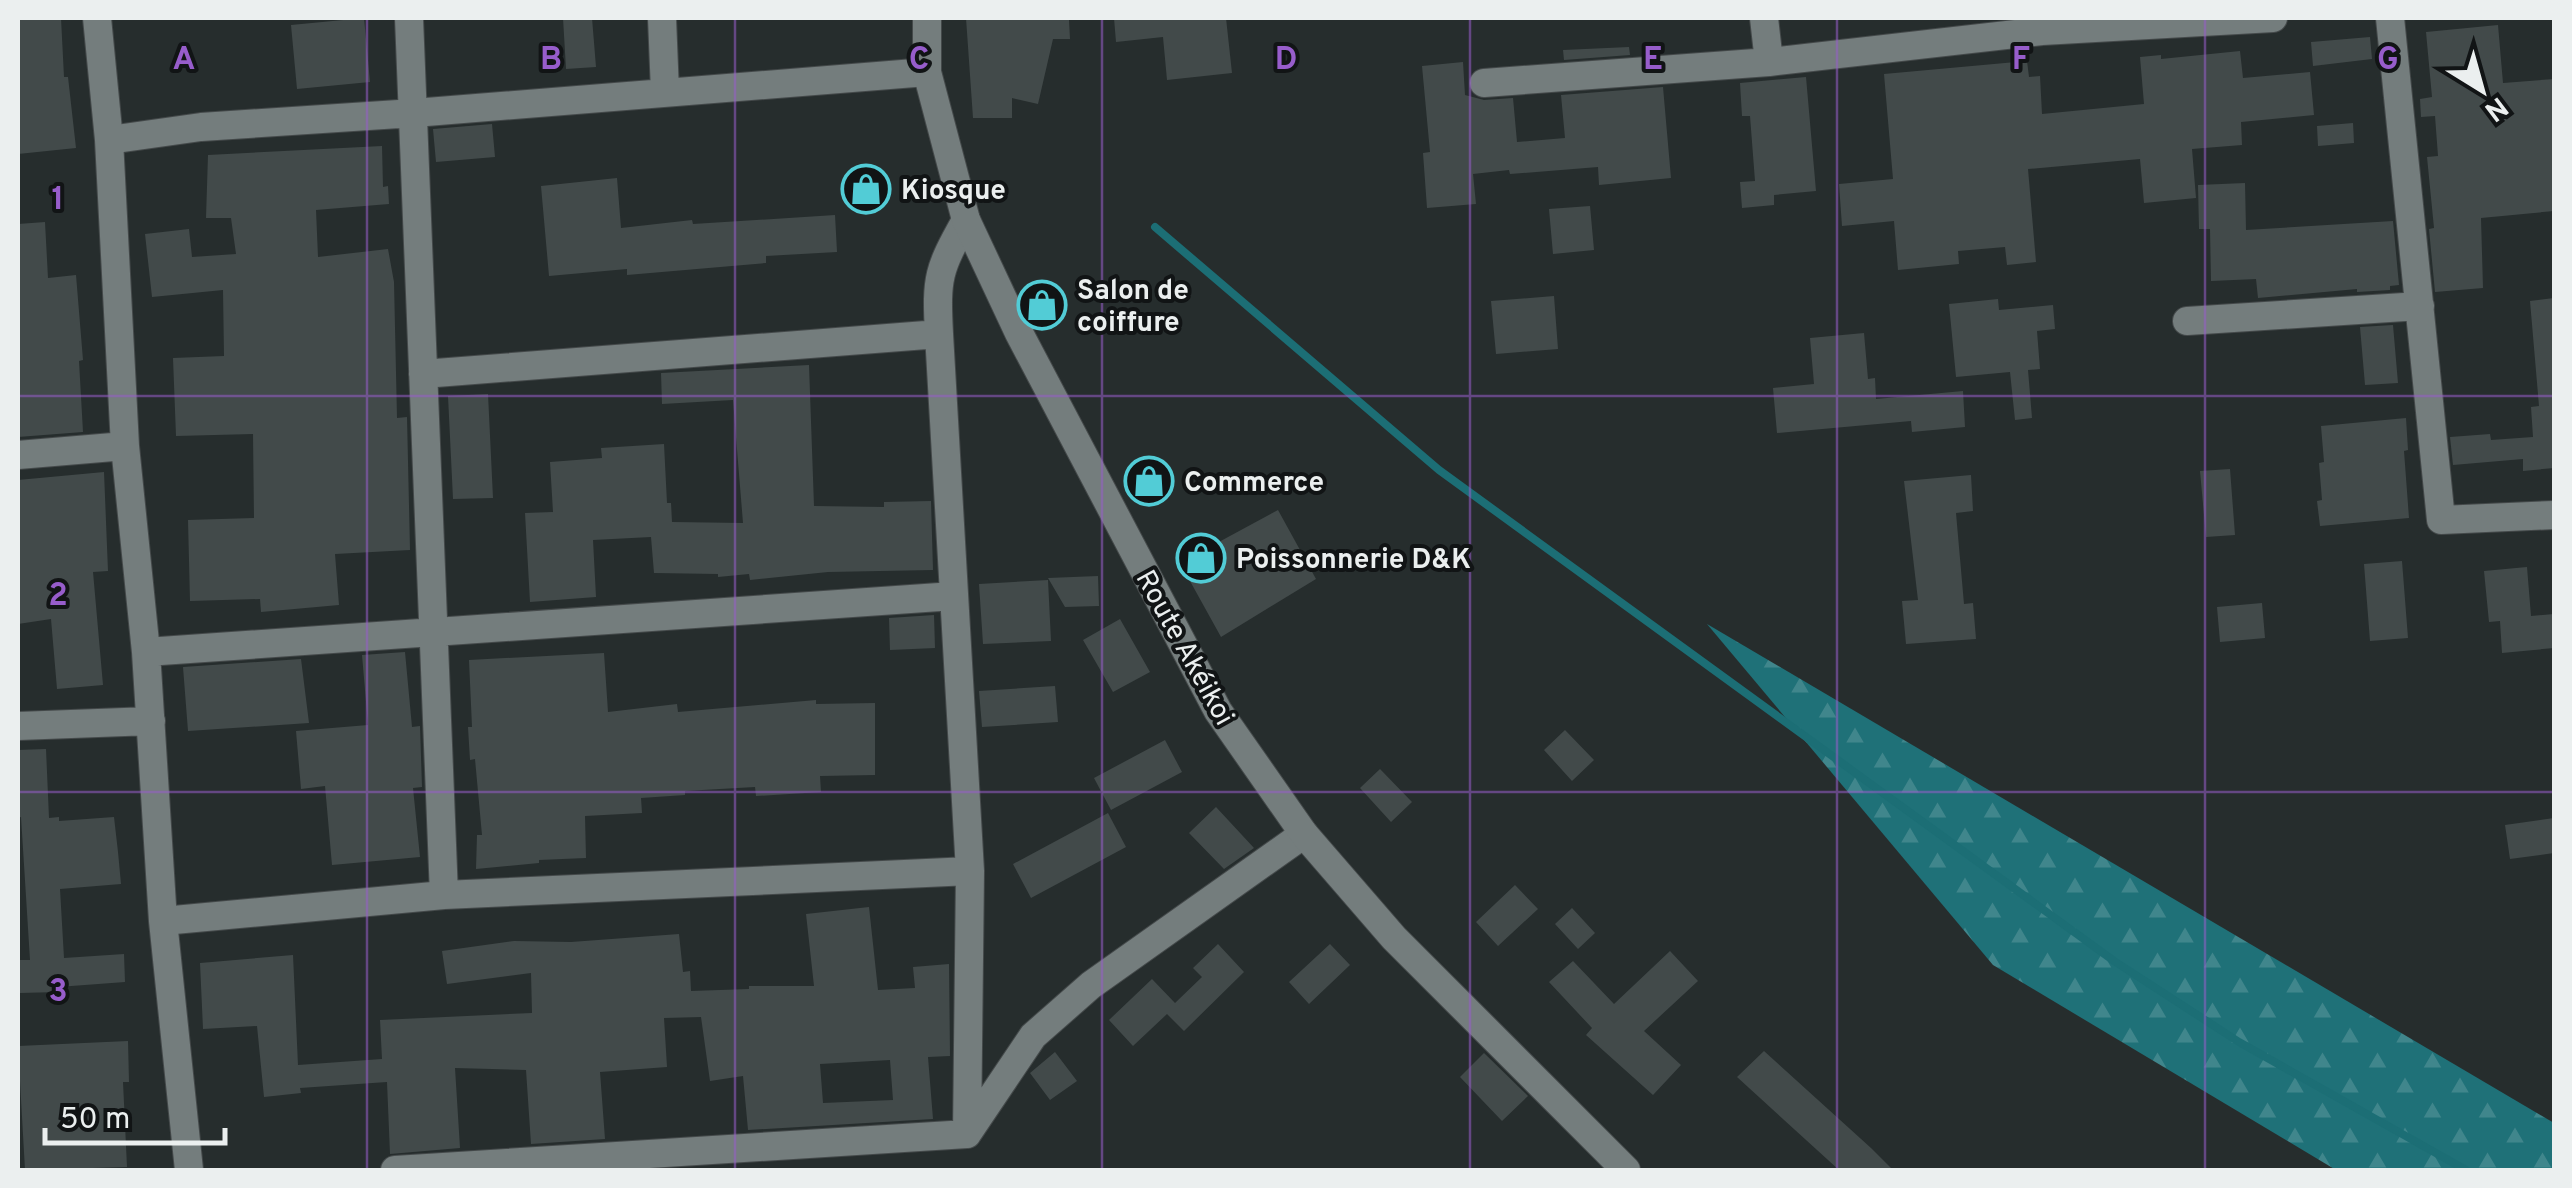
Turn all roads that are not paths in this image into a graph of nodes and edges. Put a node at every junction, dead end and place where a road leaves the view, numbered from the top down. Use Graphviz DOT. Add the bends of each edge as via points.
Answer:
graph roads {
  1 [pos="97,18"];
  2 [pos="409,18"];
  3 [pos="662,18"];
  4 [pos="926,18"];
  5 [pos="1764,18"];
  6 [pos="2273,18"];
  7 [pos="2390,18"];
  8 [pos="2041,24"];
  9 [pos="1769,62"];
  10 [pos="927,72"];
  11 [pos="1484,84"];
  12 [pos="666,92"];
  13 [pos="414,113"];
  14 [pos="109,140"];
  15 [pos="966,220"];
  16 [pos="2420,306"];
  17 [pos="2187,322"];
  18 [pos="939,334"];
  19 [pos="423,374"];
  20 [pos="125,446"];
  21 [pos="18,454"];
  22 [pos="2554,516"];
  23 [pos="954,596"];
  24 [pos="432,633"];
  25 [pos="146,652"];
  26 [pos="150,721"];
  27 [pos="18,726"];
  28 [pos="1304,834"];
  29 [pos="970,871"];
  30 [pos="444,895"];
  31 [pos="163,921"];
  32 [pos="967,1134"];
  33 [pos="189,1170"];
  34 [pos="395,1170"];
  35 [pos="1626,1170"];
  1 -- 14 [label="street"];
  2 -- 13 [label="street"];
  3 -- 12 [label="street"];
  4 -- 10 [label="street, Route Akéikoi"];
  5 -- 9 [label="street"];
  6 -- 8 [label="street"];
  7 -- 16 [label="street"];
  8 -- 9 [label="street"];
  9 -- 11 [label="street"];
  10 -- 12 [label="street"];
  10 -- 15 [label="street, Route Akéikoi"];
  12 -- 13 [label="street"];
  13 -- 14 [label="street" via="201,126"];
  13 -- 19 [label="street"];
  14 -- 20 [label="street"];
  15 -- 18 [label="street" via="941,264"];
  15 -- 28 [label="street, Route Akéikoi" via="1218,710"];
  16 -- 17 [label="street"];
  16 -- 22 [label="street" via="2442,520"];
  18 -- 19 [label="street"];
  18 -- 23 [label="street"];
  19 -- 24 [label="street"];
  20 -- 21 [label="street"];
  20 -- 25 [label="street"];
  23 -- 24 [label="street"];
  23 -- 29 [label="street"];
  24 -- 25 [label="street"];
  24 -- 30 [label="street"];
  25 -- 26 [label="street"];
  26 -- 27 [label="street"];
  26 -- 31 [label="street"];
  28 -- 32 [label="street" via="1064,1008 1033,1036"];
  28 -- 35 [label="street, Route Akéikoi" via="1394,938"];
  29 -- 30 [label="street"];
  29 -- 32 [label="street"];
  30 -- 31 [label="street"];
  31 -- 33 [label="street"];
  32 -- 34 [label="street"];
}
